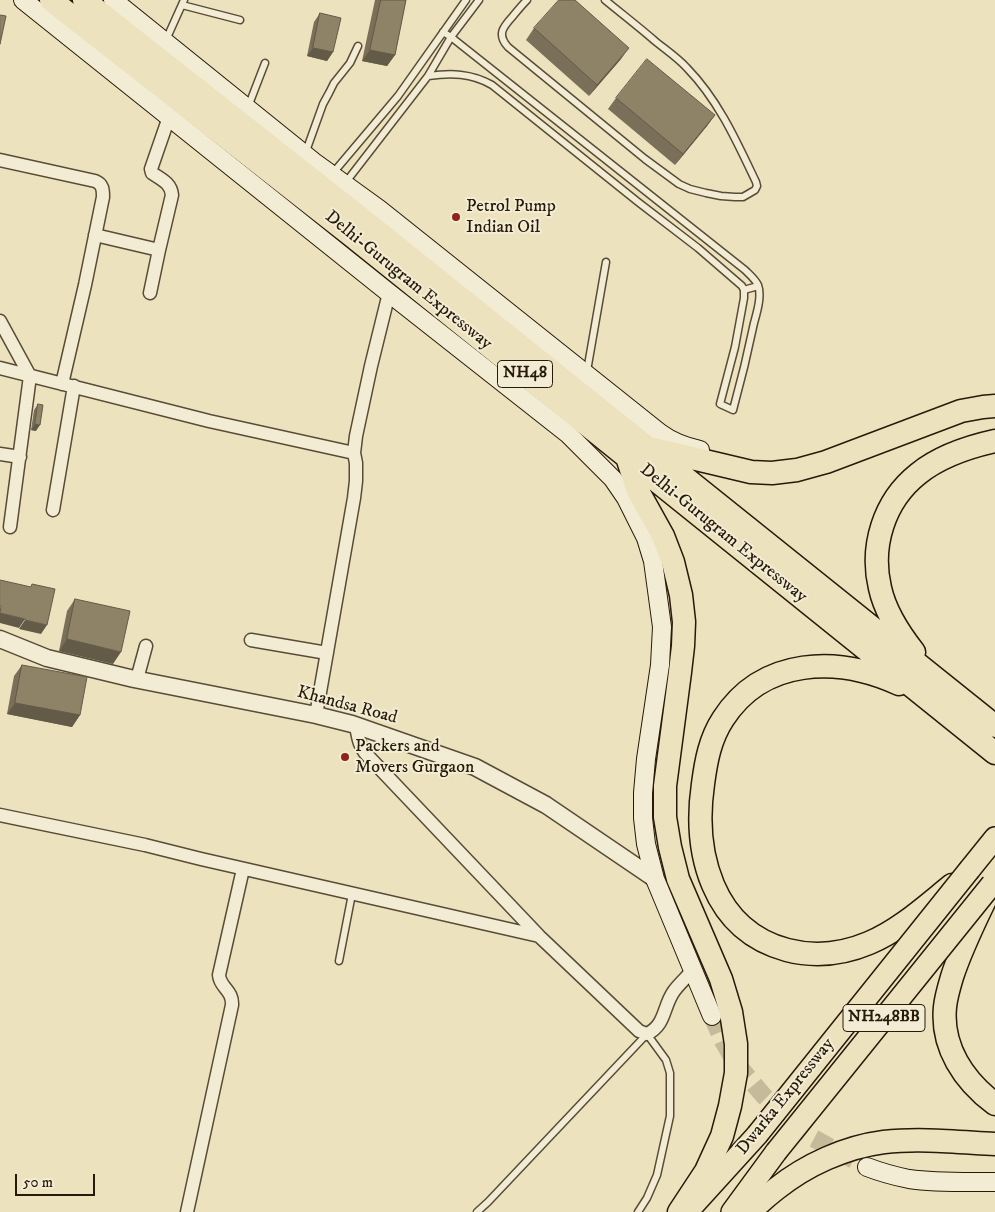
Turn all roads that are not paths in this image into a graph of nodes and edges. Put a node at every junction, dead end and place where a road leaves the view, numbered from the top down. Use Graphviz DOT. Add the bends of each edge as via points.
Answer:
graph roads {
  1 [pos="23,0"];
  2 [pos="51,0"];
  3 [pos="84,0"];
  4 [pos="113,0"];
  5 [pos="466,0"];
  6 [pos="479,0"];
  7 [pos="527,0"];
  8 [pos="605,0"];
  9 [pos="183,2"];
  10 [pos="240,20"];
  11 [pos="443,32"];
  12 [pos="451,37"];
  13 [pos="165,42"];
  14 [pos="358,46"];
  15 [pos="265,63"];
  16 [pos="428,76"];
  17 [pos="248,108"];
  18 [pos="169,117"];
  19 [pos="305,154"];
  20 [pos="0,160"];
  21 [pos="338,179"];
  22 [pos="95,235"];
  23 [pos="159,250"];
  24 [pos="606,262"];
  25 [pos="758,286"];
  26 [pos="744,290"];
  27 [pos="150,293"];
  28 [pos="389,293"];
  29 [pos="0,321"];
  30 [pos="0,368"];
  31 [pos="586,374"];
  32 [pos="30,376"];
  33 [pos="68,385"];
  34 [pos="995,406"];
  35 [pos="995,441"];
  36 [pos="636,452"];
  37 [pos="354,453"];
  38 [pos="0,454"];
  39 [pos="20,457"];
  40 [pos="762,472"];
  41 [pos="53,510"];
  42 [pos="10,527"];
  43 [pos="0,639"];
  44 [pos="251,640"];
  45 [pos="146,646"];
  46 [pos="327,653"];
  47 [pos="138,680"];
  48 [pos="929,687"];
  49 [pos="316,715"];
  50 [pos="356,726"];
  51 [pos="995,726"];
  52 [pos="995,753"];
  53 [pos="0,815"];
  54 [pos="995,838"];
  55 [pos="242,868"];
  56 [pos="970,869"];
  57 [pos="655,880"];
  58 [pos="994,883"];
  59 [pos="352,894"];
  60 [pos="539,936"];
  61 [pos="339,961"];
  62 [pos="693,970"];
  63 [pos="712,1016"];
  64 [pos="647,1034"];
  65 [pos="995,1104"];
  66 [pos="995,1144"];
  67 [pos="867,1167"];
  68 [pos="995,1182"];
  69 [pos="187,1212"];
  70 [pos="477,1212"];
  71 [pos="638,1212"];
  72 [pos="678,1212"];
  73 [pos="687,1212"];
  74 [pos="732,1212"];
  75 [pos="750,1212"];
  1 -- 18 [label="main road"];
  2 -- 36 [label="highway, Delhi-Gurugram Expressway / NH48" via="351,235"];
  3 -- 36 [label="highway, Delhi-Gurugram Expressway / NH48" via="367,223"];
  4 -- 13 [label="main road"];
  5 -- 11 [label="lane"];
  6 -- 12 [label="lane"];
  7 -- 8 [label="lane" via="502,30 503,42 508,47 678,184 721,196 743,197 755,190 756,182 731,128 698,80 677,58"];
  9 -- 10 [label="lane"];
  9 -- 13 [label="lane"];
  11 -- 12 [label="lane"];
  11 -- 21 [label="lane"];
  12 -- 16 [label="lane"];
  12 -- 25 [label="lane" via="745,270"];
  13 -- 17 [label="main road"];
  14 -- 19 [label="lane" via="350,64 328,93"];
  15 -- 17 [label="lane"];
  16 -- 21 [label="lane"];
  16 -- 26 [label="lane" via="468,75 492,85 698,248"];
  17 -- 19 [label="main road"];
  18 -- 23 [label="street" via="151,169 172,190"];
  18 -- 28 [label="main road"];
  19 -- 21 [label="main road"];
  20 -- 22 [label="street" via="100,184 103,197"];
  21 -- 31 [label="main road"];
  22 -- 23 [label="street"];
  22 -- 33 [label="street"];
  23 -- 27 [label="street"];
  24 -- 31 [label="lane"];
  25 -- 26 [label="lane"];
  25 -- 26 [label="lane" via="748,353 733,410 720,404 735,347"];
  28 -- 37 [label="street"];
  28 -- 57 [label="main road" via="568,434 613,479 646,538 662,627 643,793 646,844"];
  29 -- 32 [label="street"];
  30 -- 32 [label="street"];
  31 -- 40 [label="main road" via="666,438 689,448 744,461"];
  32 -- 33 [label="street"];
  32 -- 39 [label="street"];
  33 -- 37 [label="street"];
  33 -- 41 [label="street"];
  34 -- 40 [label="highway" via="961,412 816,465 797,470"];
  35 -- 48 [label="highway" via="948,456 918,474 893,503 879,537 876,566 880,588 896,626"];
  36 -- 40 [label="highway"];
  36 -- 48 [label="highway, Delhi-Gurugram Expressway / NH48"];
  36 -- 72 [label="highway" via="638,491 663,536 673,562 684,622 665,786 665,817 670,847 678,879 721,979 736,1044 736,1073 722,1136 706,1171"];
  37 -- 46 [label="street" via="355,489"];
  38 -- 39 [label="street"];
  39 -- 42 [label="street"];
  43 -- 47 [label="street, Khandsa Road" via="47,658"];
  44 -- 46 [label="street"];
  45 -- 47 [label="street"];
  46 -- 49 [label="street"];
  47 -- 49 [label="street, Khandsa Road"];
  48 -- 51 [label="highway, Delhi-Gurugram Expressway / NH48"];
  48 -- 52 [label="highway, Delhi-Gurugram Expressway / NH48"];
  48 -- 56 [label="highway, bridge" via="830,666 798,668 760,683 731,708 710,746 700,814 704,856 713,887 742,926 778,947 802,953 843,952 868,944 902,924"];
  49 -- 50 [label="street, Khandsa Road"];
  50 -- 57 [label="street, Khandsa Road" via="475,768 546,805"];
  50 -- 60 [label="street" via="366,755"];
  53 -- 55 [label="street"];
  54 -- 56 [label="highway, Dwarka Expressway / NH248BB"];
  55 -- 59 [label="street"];
  55 -- 69 [label="street" via="218,975 231,995 232,1005"];
  56 -- 73 [label="highway, Dwarka Expressway / NH248BB, bridge" via="757,1135"];
  57 -- 62 [label="main road"];
  58 -- 65 [label="highway, bridge" via="958,959 948,992 945,1019 946,1034 959,1066 968,1080"];
  58 -- 74 [label="highway, Dwarka Expressway / NH248BB, bridge" via="776,1152"];
  59 -- 60 [label="street"];
  59 -- 61 [label="lane"];
  60 -- 64 [label="street" via="639,1031"];
  62 -- 63 [label="main road"];
  62 -- 64 [label="street" via="673,992 659,1026"];
  64 -- 70 [label="lane"];
  64 -- 71 [label="lane" via="666,1060 670,1073 670,1116 657,1175"];
  66 -- 75 [label="highway" via="914,1140 853,1148 805,1170"];
  67 -- 68 [label="main road" via="908,1178"];
}
